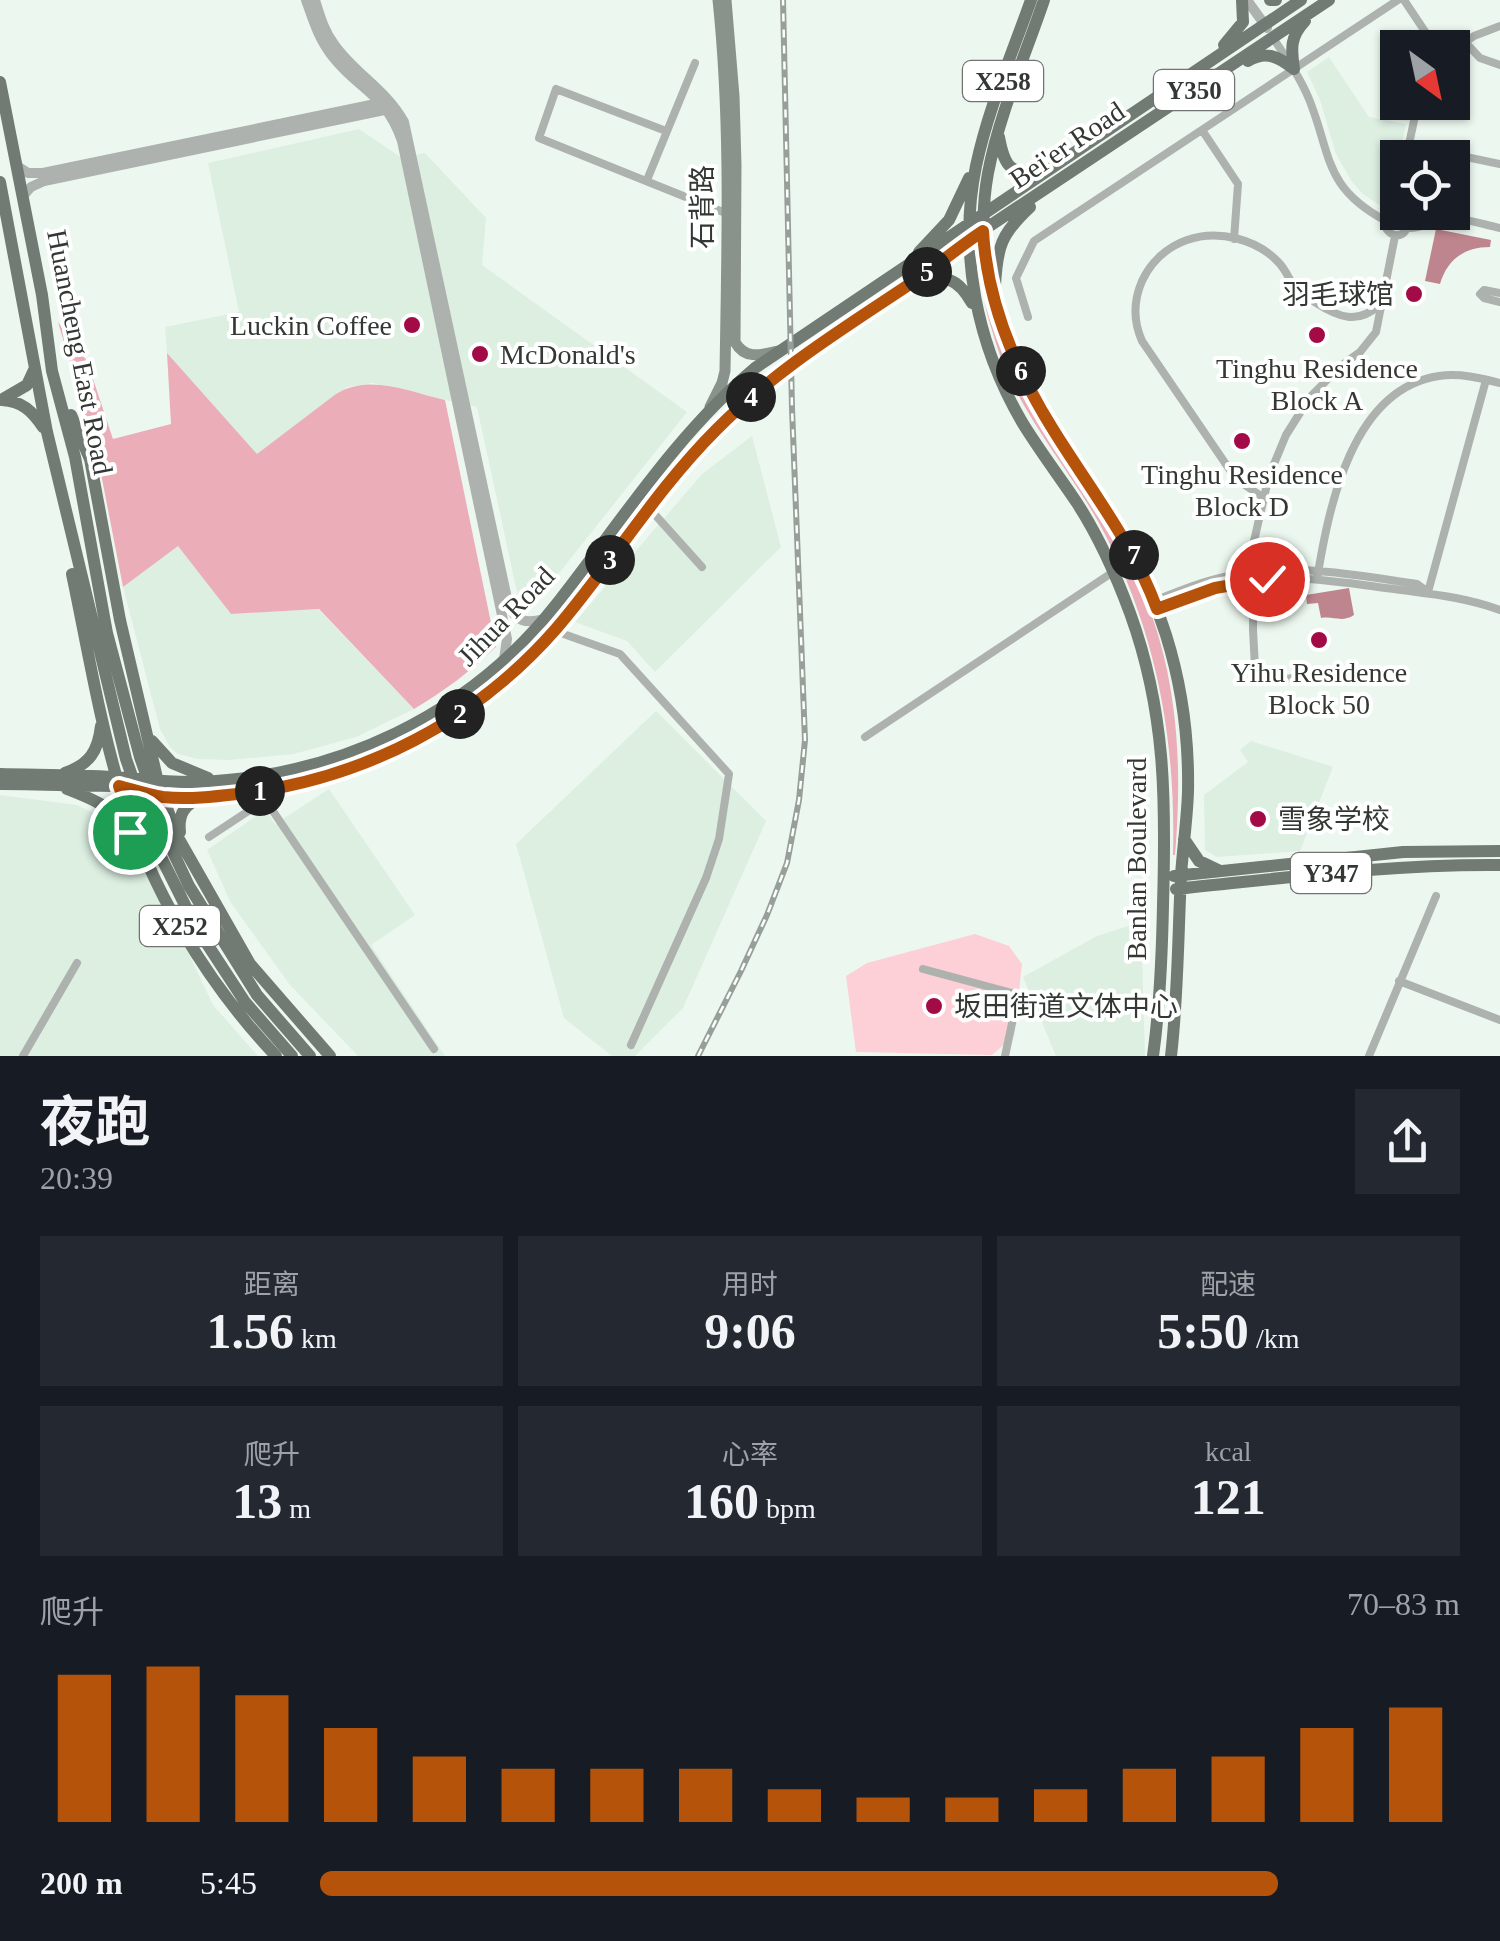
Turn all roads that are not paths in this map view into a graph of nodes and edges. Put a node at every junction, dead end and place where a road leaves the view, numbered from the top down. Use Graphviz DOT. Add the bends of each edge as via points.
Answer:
graph roads {
  1 [pos="306,0"];
  2 [pos="315,0"];
  3 [pos="718,0"];
  4 [pos="726,0"];
  5 [pos="1031,0"];
  6 [pos="1044,0"];
  7 [pos="1244,0"];
  8 [pos="1301,0"];
  9 [pos="1329,0"];
  10 [pos="1401,0"];
  11 [pos="1264,25"];
  12 [pos="1500,26"];
  13 [pos="1423,30"];
  14 [pos="1273,38"];
  15 [pos="1470,39"];
  16 [pos="1470,48"];
  17 [pos="695,62"];
  18 [pos="1206,64"];
  19 [pos="1500,66"];
  20 [pos="1294,69"];
  21 [pos="0,82"];
  22 [pos="1173,104"];
  23 [pos="390,105"];
  24 [pos="1202,130"];
  25 [pos="666,132"];
  26 [pos="998,133"];
  27 [pos="1470,158"];
  28 [pos="977,162"];
  29 [pos="1500,164"];
  30 [pos="17,166"];
  31 [pos="1056,173"];
  32 [pos="647,180"];
  33 [pos="0,182"];
  34 [pos="23,196"];
  35 [pos="728,214"];
  36 [pos="983,215"];
  37 [pos="1380,217"];
  38 [pos="1470,222"];
  39 [pos="976,227"];
  40 [pos="1500,228"];
  41 [pos="1387,230"];
  42 [pos="1406,230"];
  43 [pos="1395,236"];
  44 [pos="970,239"];
  45 [pos="1234,239"];
  46 [pos="905,268"];
  47 [pos="914,281"];
  48 [pos="1500,293"];
  49 [pos="1382,302"];
  50 [pos="1500,302"];
  51 [pos="994,303"];
  52 [pos="978,314"];
  53 [pos="1028,316"];
  54 [pos="778,350"];
  55 [pos="34,367"];
  56 [pos="52,371"];
  57 [pos="1486,380"];
  58 [pos="1500,383"];
  59 [pos="1,400"];
  60 [pos="708,410"];
  61 [pos="46,432"];
  62 [pos="1264,498"];
  63 [pos="649,508"];
  64 [pos="702,567"];
  65 [pos="1113,572"];
  66 [pos="1318,575"];
  67 [pos="1253,576"];
  68 [pos="1428,592"];
  69 [pos="1500,595"];
  70 [pos="1156,605"];
  71 [pos="1498,610"];
  72 [pos="545,618"];
  73 [pos="554,631"];
  74 [pos="101,634"];
  75 [pos="504,660"];
  76 [pos="1342,671"];
  77 [pos="102,718"];
  78 [pos="145,728"];
  79 [pos="865,737"];
  80 [pos="0,774"];
  81 [pos="57,780"];
  82 [pos="216,781"];
  83 [pos="118,782"];
  84 [pos="158,782"];
  85 [pos="0,784"];
  86 [pos="206,796"];
  87 [pos="263,796"];
  88 [pos="164,797"];
  89 [pos="209,838"];
  90 [pos="1184,839"];
  91 [pos="139,843"];
  92 [pos="182,845"];
  93 [pos="1500,851"];
  94 [pos="1500,865"];
  95 [pos="1220,878"];
  96 [pos="1181,882"];
  97 [pos="1164,884"];
  98 [pos="1436,896"];
  99 [pos="1180,922"];
  100 [pos="224,958"];
  101 [pos="76,962"];
  102 [pos="923,969"];
  103 [pos="1400,981"];
  104 [pos="1500,1020"];
  105 [pos="631,1044"];
  106 [pos="434,1050"];
  107 [pos="22,1056"];
  108 [pos="276,1056"];
  109 [pos="292,1056"];
  110 [pos="310,1056"];
  111 [pos="330,1056"];
  112 [pos="1005,1056"];
  113 [pos="1153,1056"];
  114 [pos="1171,1056"];
  115 [pos="1369,1056"];
  1 -- 23 [label="street" via="335,60"];
  2 -- 23 [label="street" via="334,44"];
  3 -- 35 [label="main road, 石背路"];
  4 -- 54 [label="main road, 石背路" via="736,165 735,342 752,356"];
  5 -- 28 [label="main road, X258"];
  6 -- 26 [label="main road, X258"];
  7 -- 11 [label="street"];
  7 -- 18 [label="main road" via="1243,22"];
  8 -- 11 [label="main road, Bei'er Road / Y350"];
  9 -- 14 [label="main road, Bei'er Road / Y350"];
  9 -- 20 [label="main road" via="1295,32"];
  10 -- 13 [label="street"];
  10 -- 20 [label="street"];
  11 -- 14 [label="street"];
  11 -- 18 [label="main road, Bei'er Road / Y350"];
  12 -- 15 [label="street"];
  14 -- 20 [label="street"];
  14 -- 22 [label="main road, Bei'er Road / Y350"];
  16 -- 19 [label="street"];
  17 -- 25 [label="street"];
  18 -- 31 [label="main road, Bei'er Road / Y350"];
  20 -- 22 [label="main road" via="1262,54"];
  20 -- 24 [label="street"];
  20 -- 37 [label="street" via="1334,174 1356,202"];
  21 -- 30 [label="main road, Huancheng East Road"];
  22 -- 31 [label="main road, Bei'er Road / Y350"];
  23 -- 30 [label="street" via="43,173"];
  23 -- 34 [label="street" via="44,181"];
  23 -- 72 [label="street" via="410,138 508,603 524,622"];
  23 -- 75 [label="street" via="506,638"];
  24 -- 45 [label="street" via="1238,184"];
  24 -- 53 [label="street" via="1034,242 1016,278"];
  25 -- 32 [label="street"];
  25 -- 32 [label="street" via="556,89 538,138"];
  26 -- 31 [label="main road" via="1012,169"];
  26 -- 36 [label="main road, X258"];
  27 -- 29 [label="street"];
  28 -- 39 [label="main road"];
  28 -- 46 [label="main road, X258" via="948,220"];
  30 -- 34 [label="main road, Huancheng East Road"];
  31 -- 36 [label="main road, Y350"];
  31 -- 39 [label="main road, Bei'er Road / Y350"];
  31 -- 51 [label="main road" via="1002,240"];
  32 -- 35 [label="street"];
  33 -- 55 [label="main road, Huancheng East Road"];
  34 -- 56 [label="main road, Huancheng East Road"];
  35 -- 60 [label="main road, 石背路" via="725,371"];
  36 -- 39 [label="main road, Jihua Road / X258"];
  38 -- 40 [label="street"];
  39 -- 44 [label="main road, Banlan Boulevard"];
  39 -- 46 [label="main road, Jihua Road / X258"];
  39 -- 51 [label="main road, Banlan Boulevard"];
  41 -- 43 [label="street"];
  42 -- 43 [label="street"];
  43 -- 49 [label="street"];
  44 -- 47 [label="main road, Jihua Road"];
  44 -- 52 [label="main road, Banlan Boulevard"];
  45 -- 49 [label="street" via="1266,252 1298,291 1339,316 1363,316"];
  45 -- 62 [label="street" via="1202,236 1165,252 1141,283 1135,320 1142,341 1236,479"];
  46 -- 54 [label="main road, Jihua Road / X258"];
  47 -- 52 [label="main road" via="951,280"];
  47 -- 63 [label="main road, Jihua Road" via="753,395"];
  48 -- 50 [label="street" via="1480,294"];
  49 -- 62 [label="street" via="1376,332 1297,415"];
  51 -- 70 [label="main road, Banlan Boulevard" via="1029,387 1120,530"];
  52 -- 65 [label="main road, Banlan Boulevard" via="1011,402"];
  54 -- 60 [label="main road, Jihua Road / X258"];
  55 -- 59 [label="main road" via="27,385"];
  55 -- 61 [label="main road, Huancheng East Road"];
  56 -- 74 [label="main road, Huancheng East Road" via="75,457"];
  56 -- 78 [label="main road" via="90,459"];
  57 -- 58 [label="street"];
  57 -- 66 [label="street" via="1424,380 1378,408 1344,476"];
  57 -- 68 [label="street"];
  59 -- 61 [label="main road" via="26,406"];
  60 -- 72 [label="main road, Jihua Road / X258"];
  61 -- 74 [label="main road, Huancheng East Road"];
  61 -- 77 [label="main road"];
  62 -- 67 [label="street"];
  63 -- 64 [label="street"];
  63 -- 73 [label="main road, Jihua Road"];
  65 -- 79 [label="street"];
  65 -- 97 [label="main road, Banlan Boulevard" via="1156,710 1165,783"];
  66 -- 67 [label="street"];
  66 -- 68 [label="street" via="1417,584"];
  67 -- 70 [label="street"];
  67 -- 76 [label="street" via="1256,667 1266,678"];
  68 -- 71 [label="street"];
  69 -- 71 [label="street"];
  70 -- 90 [label="main road, Banlan Boulevard" via="1184,722"];
  72 -- 75 [label="main road, Jihua Road / X258"];
  73 -- 87 [label="main road, Jihua Road" via="490,692 419,739"];
  73 -- 105 [label="street" via="620,654 729,774 706,878"];
  74 -- 100 [label="main road" via="163,824"];
  75 -- 82 [label="main road, Jihua Road / X258" via="448,704 375,743 297,768"];
  77 -- 81 [label="main road" via="91,759"];
  77 -- 83 [label="main road"];
  78 -- 82 [label="main road" via="172,763"];
  78 -- 84 [label="main road"];
  80 -- 81 [label="main road, Jihua Road"];
  81 -- 83 [label="main road, Jihua Road"];
  81 -- 85 [label="main road, Jihua Road"];
  81 -- 91 [label="main road" via="117,814"];
  82 -- 84 [label="main road, Jihua Road / X258"];
  83 -- 84 [label="main road, Jihua Road / X258"];
  83 -- 88 [label="main road, Jihua Road"];
  83 -- 91 [label="main road, X252"];
  84 -- 88 [label="main road"];
  86 -- 87 [label="main road, Jihua Road"];
  86 -- 88 [label="main road, Jihua Road"];
  86 -- 92 [label="main road" via="181,814"];
  87 -- 89 [label="street"];
  87 -- 106 [label="street"];
  88 -- 92 [label="main road"];
  90 -- 95 [label="main road"];
  90 -- 96 [label="main road, Banlan Boulevard"];
  91 -- 108 [label="main road, X252" via="178,924"];
  92 -- 111 [label="main road" via="250,964"];
  93 -- 95 [label="main road, Y347" via="1403,852"];
  94 -- 95 [label="main road, Y347"];
  95 -- 96 [label="main road, Y347"];
  95 -- 99 [label="main road" via="1193,898"];
  96 -- 97 [label="main road, Y347"];
  96 -- 99 [label="main road, Banlan Boulevard"];
  97 -- 113 [label="main road, Banlan Boulevard"];
  98 -- 103 [label="street"];
  99 -- 114 [label="main road, Banlan Boulevard"];
  100 -- 109 [label="main road" via="260,1022"];
  100 -- 110 [label="main road"];
  101 -- 107 [label="street"];
  102 -- 112 [label="street" via="1012,993 1018,1000"];
  103 -- 104 [label="street"];
  103 -- 115 [label="street"];
}
